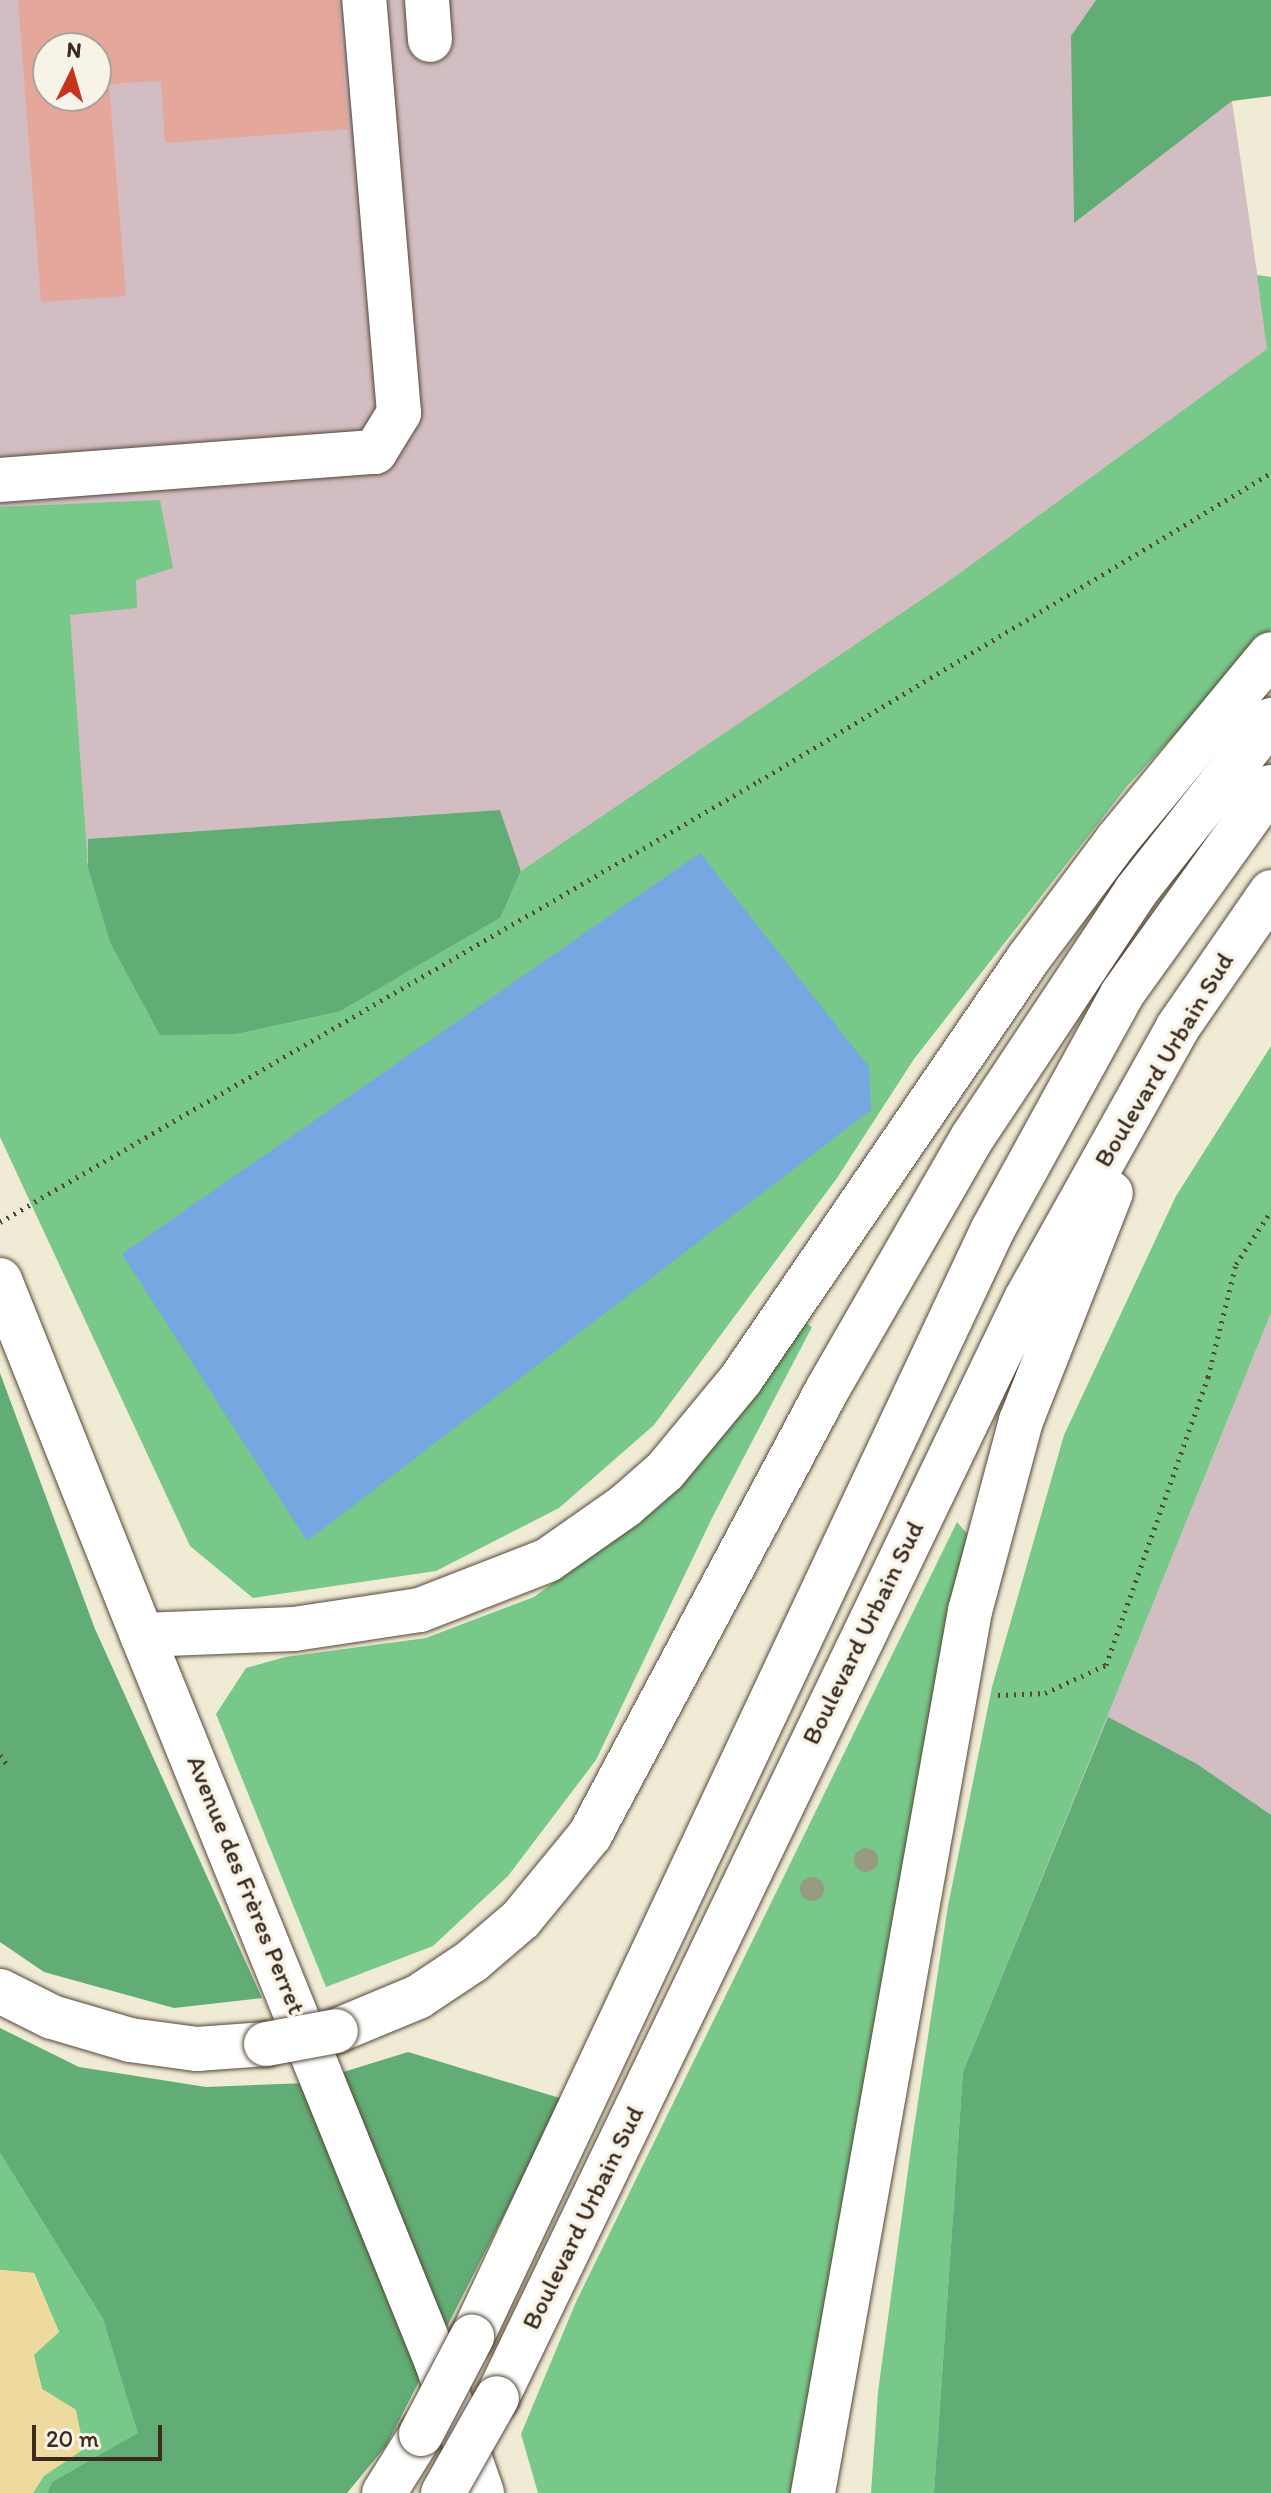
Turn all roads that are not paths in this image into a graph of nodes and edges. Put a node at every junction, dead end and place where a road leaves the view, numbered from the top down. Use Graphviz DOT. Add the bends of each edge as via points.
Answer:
graph roads {
  1 [pos="364,0"];
  2 [pos="0,480"];
  3 [pos="1271,654"];
  4 [pos="1271,720"];
  5 [pos="1271,787"];
  6 [pos="1271,892"];
  7 [pos="1178,1027"];
  8 [pos="0,1280"];
  9 [pos="142,1635"];
  10 [pos="0,1991"];
  11 [pos="822,2442"];
  12 [pos="384,2493"];
  13 [pos="443,2493"];
  14 [pos="482,2493"];
  15 [pos="813,2493"];
  16 [pos="829,2493"];
  1 -- 2 [label="main road" via="399,413 375,452"];
  3 -- 9 [label="main road" via="1136,816 1028,959 741,1379 665,1471 625,1506 548,1560 420,1610 294,1629"];
  4 -- 10 [label="main road, bridge" via="1136,891 972,1138 827,1390 590,1835 521,1919 418,1997 336,2031 266,2044 197,2049 130,2040 52,2017"];
  5 -- 12 [label="main road, bridge" via="1122,994 1012,1192 472,2337"];
  6 -- 7 [label="main road, Boulevard Urbain Sud"];
  7 -- 11 [label="main road" via="1021,1421 988,1534 953,1697"];
  7 -- 13 [label="main road, Boulevard Urbain Sud, bridge" via="1026,1299 497,2398"];
  8 -- 9 [label="main road, Avenue des Frères Perret"];
  9 -- 14 [label="main road, Avenue des Frères Perret" via="437,2363"];
  11 -- 15 [label="main road"];
  11 -- 16 [label="main road"];
}
